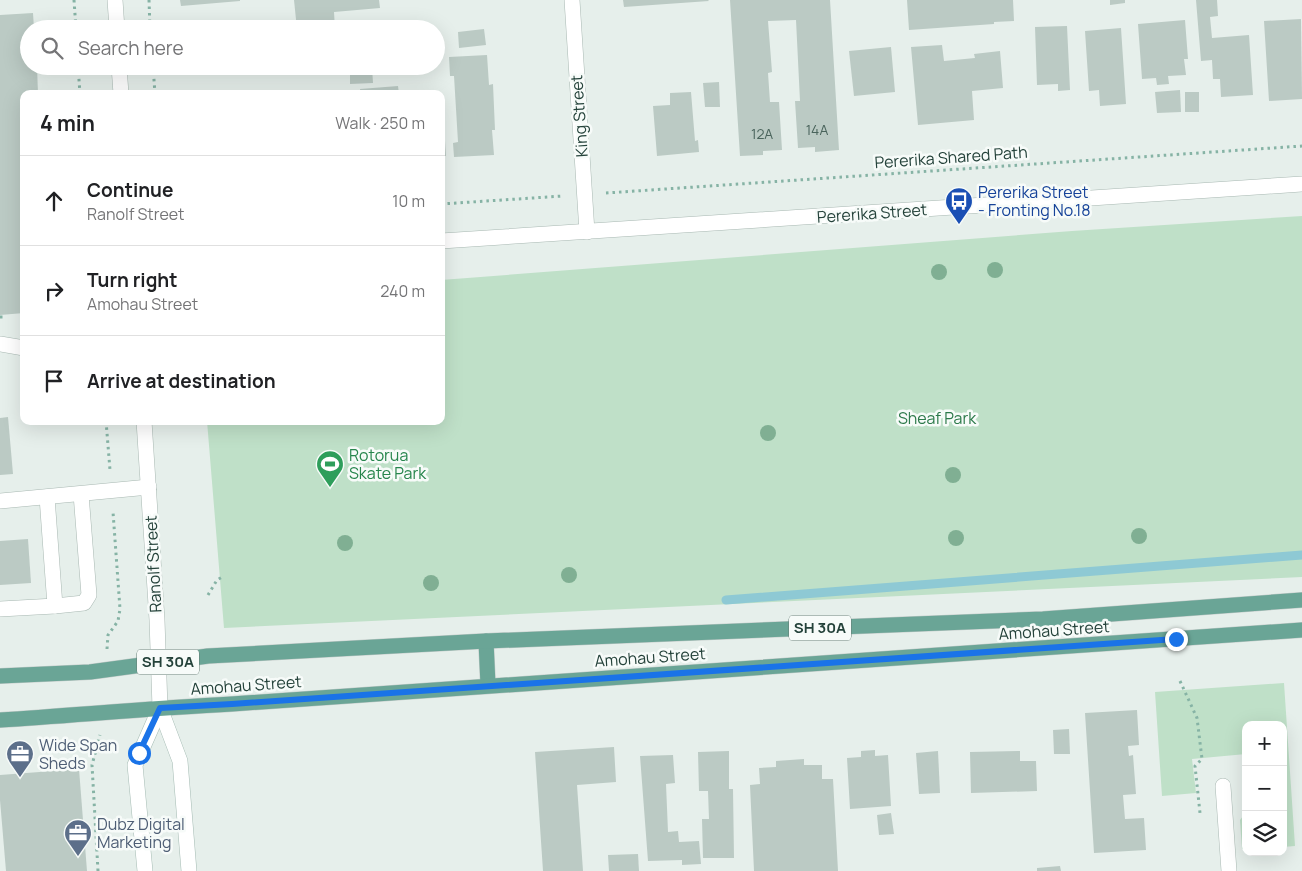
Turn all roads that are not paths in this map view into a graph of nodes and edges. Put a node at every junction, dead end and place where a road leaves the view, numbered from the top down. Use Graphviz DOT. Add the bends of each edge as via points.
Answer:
graph roads {
  1 [pos="115,0"];
  2 [pos="572,0"];
  3 [pos="116,20"];
  4 [pos="120,75"];
  5 [pos="121,90"];
  6 [pos="1302,184"];
  7 [pos="587,232"];
  8 [pos="445,242"];
  9 [pos="0,344"];
  10 [pos="20,347"];
  11 [pos="144,425"];
  12 [pos="149,487"];
  13 [pos="81,494"];
  14 [pos="47,496"];
  15 [pos="0,501"];
  16 [pos="1302,600"];
  17 [pos="55,606"];
  18 [pos="0,609"];
  19 [pos="1302,630"];
  20 [pos="486,641"];
  21 [pos="158,664"];
  22 [pos="0,676"];
  23 [pos="488,685"];
  24 [pos="160,708"];
  25 [pos="0,720"];
  26 [pos="1223,786"];
  27 [pos="145,871"];
  28 [pos="189,871"];
  29 [pos="1229,871"];
  1 -- 3 [label="street"];
  2 -- 7 [label="street, King Street"];
  4 -- 5 [label="street"];
  6 -- 7 [label="street, Pererika Street"];
  7 -- 8 [label="street, Pererika Street"];
  9 -- 10 [label="street"];
  11 -- 12 [label="street, Ranolf Street"];
  12 -- 13 [label="street"];
  12 -- 21 [label="street, Ranolf Street"];
  13 -- 14 [label="street"];
  13 -- 17 [label="street" via="89,595 84,603"];
  14 -- 15 [label="street"];
  14 -- 17 [label="street"];
  16 -- 20 [label="main road, Amohau Street / SH 30A" via="1007,621"];
  17 -- 18 [label="street"];
  19 -- 23 [label="main road, Amohau Street / SH 30A"];
  20 -- 21 [label="main road, Amohau Street / SH 30A" via="208,656"];
  20 -- 23 [label="main road"];
  21 -- 22 [label="main road, Amohau Street / SH 30A" via="90,672"];
  21 -- 24 [label="street, Ranolf Street"];
  23 -- 24 [label="main road, Amohau Street / SH 30A"];
  24 -- 25 [label="main road, Amohau Street / SH 30A"];
  24 -- 27 [label="street, Ranolf Street" via="135,765"];
  24 -- 28 [label="street, Ranolf Street" via="180,761"];
  26 -- 29 [label="street"];
}
